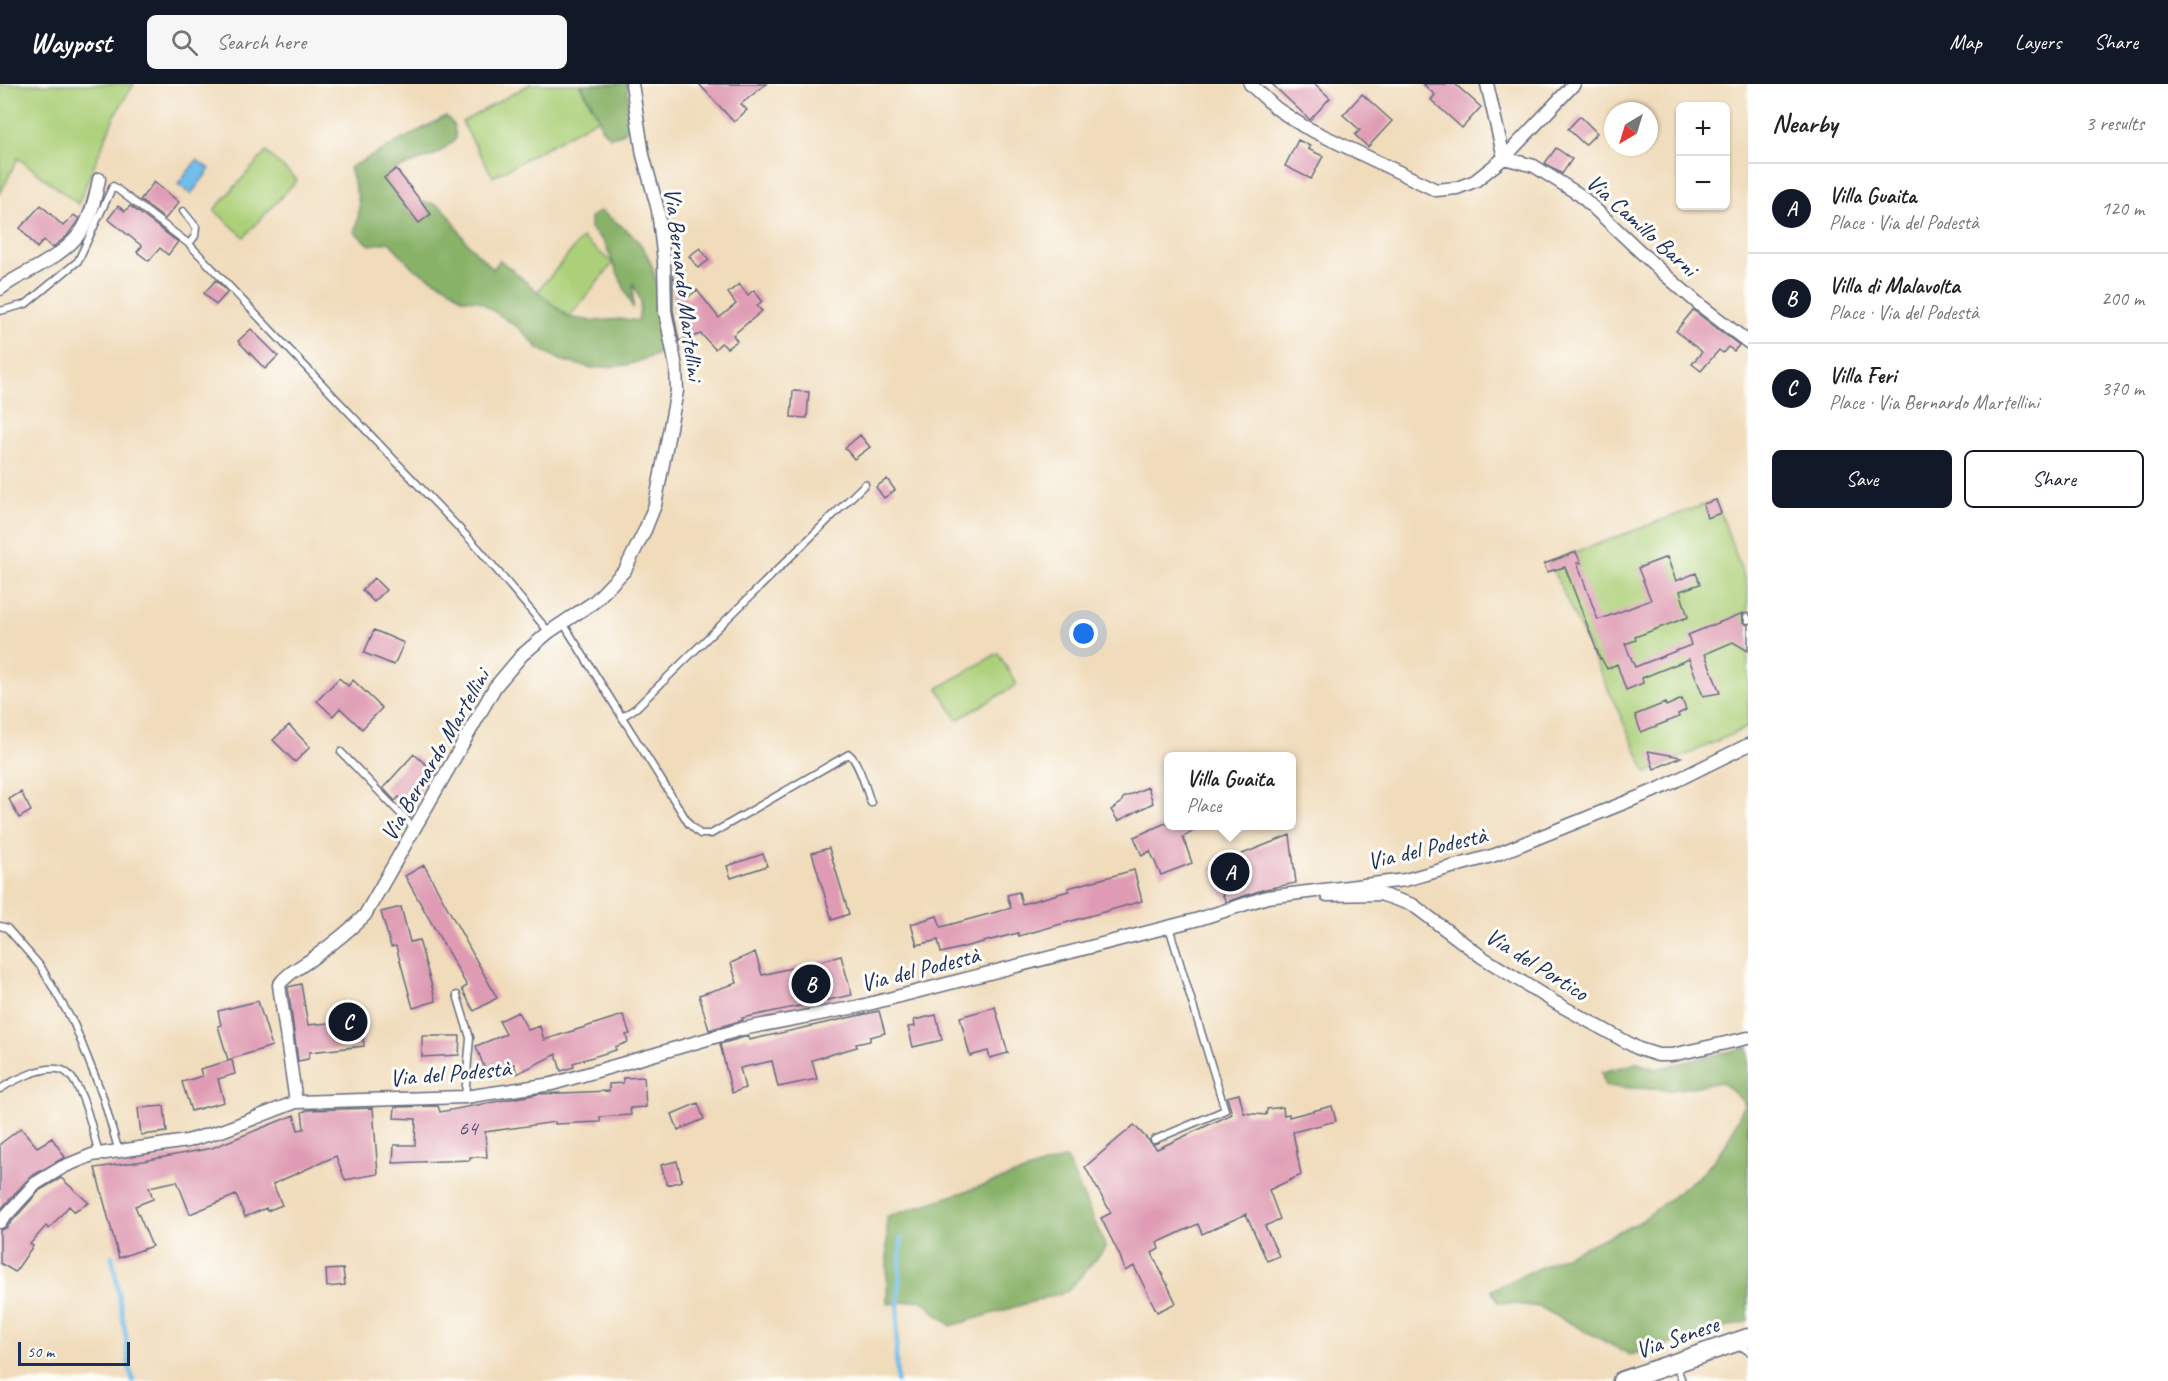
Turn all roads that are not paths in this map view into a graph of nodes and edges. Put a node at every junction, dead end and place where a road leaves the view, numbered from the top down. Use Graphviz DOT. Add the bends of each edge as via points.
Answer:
graph roads {
  1 [pos="632,84"];
  2 [pos="1250,84"];
  3 [pos="1487,84"];
  4 [pos="1574,84"];
  5 [pos="1504,158"];
  6 [pos="99,179"];
  7 [pos="183,212"];
  8 [pos="189,244"];
  9 [pos="0,289"];
  10 [pos="0,311"];
  11 [pos="1748,342"];
  12 [pos="865,484"];
  13 [pos="563,623"];
  14 [pos="549,632"];
  15 [pos="622,717"];
  16 [pos="1748,745"];
  17 [pos="341,752"];
  18 [pos="871,803"];
  19 [pos="415,829"];
  20 [pos="1308,891"];
  21 [pos="0,926"];
  22 [pos="1169,927"];
  23 [pos="457,994"];
  24 [pos="1748,1038"];
  25 [pos="0,1089"];
  26 [pos="465,1097"];
  27 [pos="296,1102"];
  28 [pos="1154,1140"];
  29 [pos="119,1152"];
  30 [pos="99,1154"];
  31 [pos="0,1222"];
  32 [pos="1744,1344"];
  33 [pos="1675,1363"];
  34 [pos="1622,1381"];
  35 [pos="1682,1381"];
  1 -- 13 [label="street, Via Bernardo Martellini" via="643,155 658,210 665,311 677,391 655,505 645,530 625,570 594,602"];
  2 -- 5 [label="street" via="1303,126 1437,190 1475,181"];
  3 -- 5 [label="street"];
  4 -- 5 [label="street"];
  5 -- 11 [label="street, Via Camillo Barni" via="1534,166 1580,195 1663,273"];
  6 -- 9 [label="street" via="83,231 49,260"];
  7 -- 8 [label="lane" via="196,226"];
  8 -- 10 [label="lane" via="113,186 78,261 27,304"];
  8 -- 14 [label="lane" via="478,548"];
  12 -- 15 [label="lane" via="636,708"];
  13 -- 14 [label="street, Via Bernardo Martellini"];
  13 -- 15 [label="lane"];
  14 -- 19 [label="street, Via Bernardo Martellini" via="522,655 495,687"];
  15 -- 18 [label="lane" via="689,824 700,834 711,834 849,754 856,759"];
  16 -- 20 [label="street, Via del Podestà" via="1661,788 1495,855 1405,880"];
  17 -- 19 [label="lane"];
  19 -- 27 [label="street, Via Bernardo Martellini" via="365,915 279,985"];
  20 -- 22 [label="street, Via del Podestà" via="1267,897"];
  20 -- 24 [label="street, Via del Portico" via="1333,896 1380,894 1413,905 1491,963 1639,1049 1672,1055"];
  21 -- 29 [label="lane" via="7,928 41,967 74,1024 102,1094"];
  22 -- 26 [label="street, Via del Podestà" via="861,1006 742,1029 552,1084"];
  22 -- 28 [label="lane" via="1225,1110"];
  23 -- 26 [label="lane" via="470,1038"];
  25 -- 30 [label="lane" via="37,1071 62,1070 70,1075 81,1093"];
  26 -- 27 [label="street, Via del Podestà"];
  27 -- 29 [label="street, Via del Podestà" via="187,1141"];
  29 -- 30 [label="street, Via del Podestà"];
  30 -- 31 [label="street, Via del Podestà" via="63,1167 35,1184"];
  32 -- 33 [label="main road, Via Senese"];
  33 -- 34 [label="main road, Via Senese"];
  33 -- 35 [label="lane"];
}
